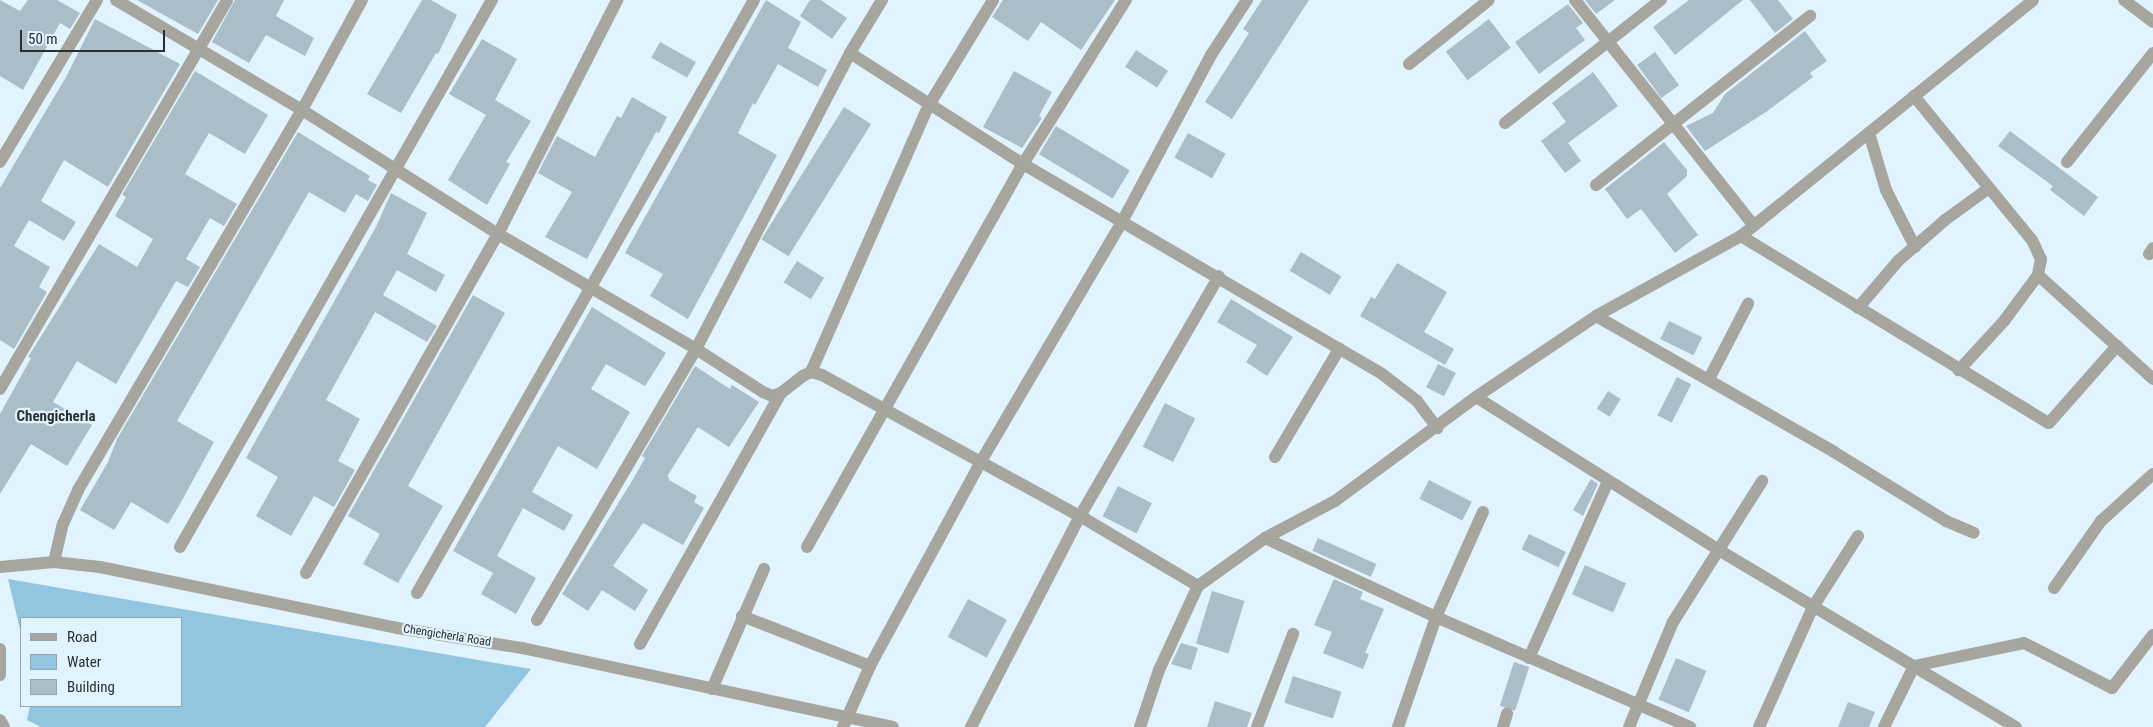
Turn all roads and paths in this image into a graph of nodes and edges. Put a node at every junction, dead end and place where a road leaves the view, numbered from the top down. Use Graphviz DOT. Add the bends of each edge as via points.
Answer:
graph roads {
  1 [pos="96,0"];
  2 [pos="116,0"];
  3 [pos="227,0"];
  4 [pos="362,0"];
  5 [pos="492,0"];
  6 [pos="617,0"];
  7 [pos="754,0"];
  8 [pos="882,0"];
  9 [pos="993,0"];
  10 [pos="1126,0"];
  11 [pos="1247,0"];
  12 [pos="1490,0"];
  13 [pos="1574,0"];
  14 [pos="1661,0"];
  15 [pos="2033,0"];
  16 [pos="2124,0"];
  17 [pos="1810,16"];
  18 [pos="2153,22"];
  19 [pos="1608,42"];
  20 [pos="197,48"];
  21 [pos="850,53"];
  22 [pos="2153,53"];
  23 [pos="1409,64"];
  24 [pos="1914,96"];
  25 [pos="930,105"];
  26 [pos="302,110"];
  27 [pos="1505,123"];
  28 [pos="1673,124"];
  29 [pos="1869,133"];
  30 [pos="0,162"];
  31 [pos="2067,162"];
  32 [pos="1023,164"];
  33 [pos="397,170"];
  34 [pos="1596,186"];
  35 [pos="1989,188"];
  36 [pos="1123,220"];
  37 [pos="1754,226"];
  38 [pos="498,234"];
  39 [pos="1741,236"];
  40 [pos="1915,247"];
  41 [pos="2038,275"];
  42 [pos="1219,276"];
  43 [pos="594,287"];
  44 [pos="1748,304"];
  45 [pos="1858,308"];
  46 [pos="1596,316"];
  47 [pos="2117,346"];
  48 [pos="696,348"];
  49 [pos="1339,349"];
  50 [pos="1959,370"];
  51 [pos="811,372"];
  52 [pos="1709,379"];
  53 [pos="2153,379"];
  54 [pos="0,388"];
  55 [pos="781,394"];
  56 [pos="1476,397"];
  57 [pos="884,408"];
  58 [pos="1437,428"];
  59 [pos="1274,457"];
  60 [pos="980,463"];
  61 [pos="2153,474"];
  62 [pos="1608,481"];
  63 [pos="1762,481"];
  64 [pos="1483,512"];
  65 [pos="1080,516"];
  66 [pos="1974,532"];
  67 [pos="1858,536"];
  68 [pos="1265,538"];
  69 [pos="180,547"];
  70 [pos="807,547"];
  71 [pos="1717,549"];
  72 [pos="54,562"];
  73 [pos="0,567"];
  74 [pos="764,569"];
  75 [pos="306,573"];
  76 [pos="1198,586"];
  77 [pos="2054,588"];
  78 [pos="416,593"];
  79 [pos="1813,607"];
  80 [pos="742,616"];
  81 [pos="1436,617"];
  82 [pos="537,620"];
  83 [pos="1293,634"];
  84 [pos="2153,635"];
  85 [pos="640,644"];
  86 [pos="0,648"];
  87 [pos="1529,658"];
  88 [pos="870,666"];
  89 [pos="1914,666"];
  90 [pos="0,676"];
  91 [pos="712,690"];
  92 [pos="1636,706"];
  93 [pos="1507,714"];
  94 [pos="0,720"];
  95 [pos="844,723"];
  96 [pos="4,727"];
  97 [pos="893,727"];
  98 [pos="971,727"];
  99 [pos="1140,727"];
  100 [pos="1257,727"];
  101 [pos="1398,727"];
  102 [pos="1503,727"];
  103 [pos="1629,727"];
  104 [pos="1690,727"];
  105 [pos="1759,727"];
  106 [pos="1884,727"];
  107 [pos="2016,727"];
  1 -- 30 [label="street"];
  2 -- 20 [label="street"];
  3 -- 20 [label="street"];
  4 -- 26 [label="street"];
  5 -- 33 [label="street"];
  6 -- 38 [label="street"];
  7 -- 43 [label="street"];
  8 -- 21 [label="street"];
  9 -- 25 [label="street"];
  10 -- 32 [label="street"];
  11 -- 36 [label="street" via="1206,63"];
  12 -- 23 [label="street"];
  13 -- 19 [label="street"];
  14 -- 19 [label="street"];
  15 -- 24 [label="street"];
  16 -- 18 [label="street"];
  17 -- 28 [label="street"];
  19 -- 27 [label="street"];
  19 -- 28 [label="street"];
  20 -- 26 [label="street"];
  20 -- 54 [label="street"];
  21 -- 25 [label="street"];
  21 -- 48 [label="street"];
  22 -- 31 [label="street"];
  24 -- 29 [label="street"];
  24 -- 35 [label="street"];
  25 -- 32 [label="street"];
  25 -- 51 [label="street"];
  26 -- 33 [label="street"];
  26 -- 72 [label="street" via="78,490 62,524"];
  28 -- 34 [label="street"];
  28 -- 37 [label="street"];
  29 -- 37 [label="street"];
  29 -- 40 [label="street" via="1886,190"];
  32 -- 36 [label="street"];
  32 -- 57 [label="street"];
  33 -- 38 [label="street"];
  33 -- 69 [label="street"];
  35 -- 40 [label="street"];
  35 -- 41 [label="street" via="2032,240 2041,259"];
  36 -- 42 [label="street"];
  36 -- 60 [label="street"];
  37 -- 39 [label="street"];
  38 -- 43 [label="street"];
  38 -- 75 [label="street"];
  39 -- 45 [label="street"];
  39 -- 46 [label="street"];
  40 -- 45 [label="street"];
  41 -- 47 [label="street"];
  41 -- 50 [label="street" via="2004,320"];
  42 -- 49 [label="street"];
  42 -- 65 [label="street"];
  43 -- 48 [label="street"];
  43 -- 78 [label="street"];
  44 -- 52 [label="street"];
  45 -- 50 [label="street"];
  46 -- 52 [label="street"];
  46 -- 56 [label="street"];
  47 -- 50 [label="street" via="2049,423"];
  47 -- 53 [label="street"];
  48 -- 55 [label="street" via="763,392 772,396"];
  48 -- 82 [label="street"];
  49 -- 58 [label="street" via="1382,374 1417,401"];
  49 -- 59 [label="street"];
  51 -- 55 [label="street"];
  51 -- 57 [label="street"];
  52 -- 66 [label="street" via="1903,497 1946,521"];
  55 -- 85 [label="street"];
  56 -- 58 [label="street"];
  56 -- 62 [label="street"];
  57 -- 60 [label="street"];
  57 -- 70 [label="street"];
  58 -- 68 [label="street" via="1335,501"];
  60 -- 65 [label="street"];
  60 -- 88 [label="street"];
  61 -- 77 [label="street" via="2101,521"];
  62 -- 71 [label="street"];
  62 -- 87 [label="street"];
  63 -- 71 [label="street"];
  64 -- 81 [label="street"];
  65 -- 76 [label="street"];
  65 -- 98 [label="street"];
  67 -- 79 [label="street"];
  68 -- 76 [label="street"];
  68 -- 81 [label="street"];
  71 -- 79 [label="street"];
  71 -- 92 [label="street" via="1673,622"];
  72 -- 73 [label="street, Chengicherla Road"];
  72 -- 91 [label="street, Chengicherla Road" via="100,567 397,628 522,648"];
  74 -- 80 [label="street"];
  76 -- 99 [label="street" via="1159,670"];
  79 -- 89 [label="street"];
  79 -- 105 [label="street"];
  80 -- 88 [label="street"];
  80 -- 91 [label="street"];
  81 -- 87 [label="street"];
  81 -- 101 [label="street"];
  83 -- 100 [label="street"];
  84 -- 89 [label="street" via="2112,688 2024,643"];
  86 -- 90 [label="street"];
  87 -- 92 [label="street"];
  88 -- 95 [label="street"];
  89 -- 106 [label="street"];
  89 -- 107 [label="street"];
  91 -- 95 [label="street, Chengicherla Road"];
  92 -- 103 [label="street"];
  92 -- 104 [label="street"];
  93 -- 102 [label="street"];
  94 -- 96 [label="street"];
  95 -- 97 [label="street, Chengicherla Road"];
}
